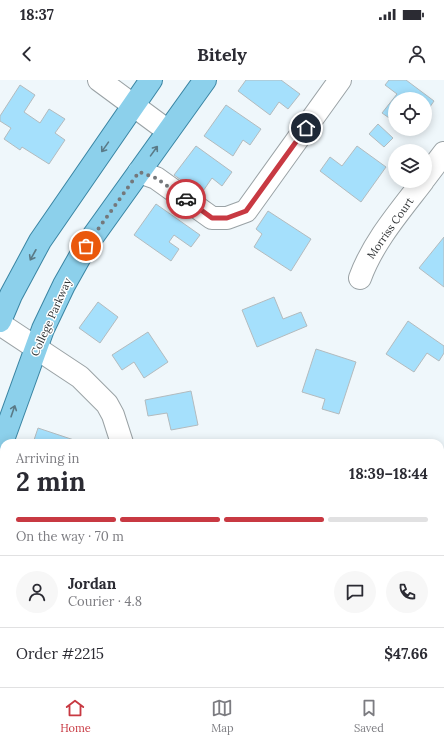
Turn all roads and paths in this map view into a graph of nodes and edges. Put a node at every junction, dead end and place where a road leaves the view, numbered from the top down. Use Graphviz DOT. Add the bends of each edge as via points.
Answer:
graph roads {
  1 [pos="99,80"];
  2 [pos="151,80"];
  3 [pos="205,80"];
  4 [pos="340,80"];
  5 [pos="133,106"];
  6 [pos="168,131"];
  7 [pos="444,153"];
  8 [pos="432,169"];
  9 [pos="139,172"];
  10 [pos="418,188"];
  11 [pos="360,278"];
  12 [pos="0,323"];
  13 [pos="36,348"];
  14 [pos="3,439"];
  15 [pos="121,439"];
  1 -- 5 [label="street"];
  2 -- 5 [label="main road"];
  3 -- 6 [label="main road, College Parkway"];
  4 -- 9 [label="street" via="246,211 227,218 212,218 156,178"];
  5 -- 6 [label="street"];
  5 -- 12 [label="main road, one-way" via="40,241 10,295"];
  9 -- 6 [label="main road, College Parkway, one-way"];
  7 -- 8 [label="street"];
  9 -- 13 [label="main road, College Parkway" via="86,246 61,292"];
  10 -- 11 [label="street, Morriss Court" via="365,264"];
  12 -- 13 [label="street"];
  14 -- 13 [label="main road, College Parkway, one-way"];
  13 -- 15 [label="street" via="80,377 107,404"];
}
